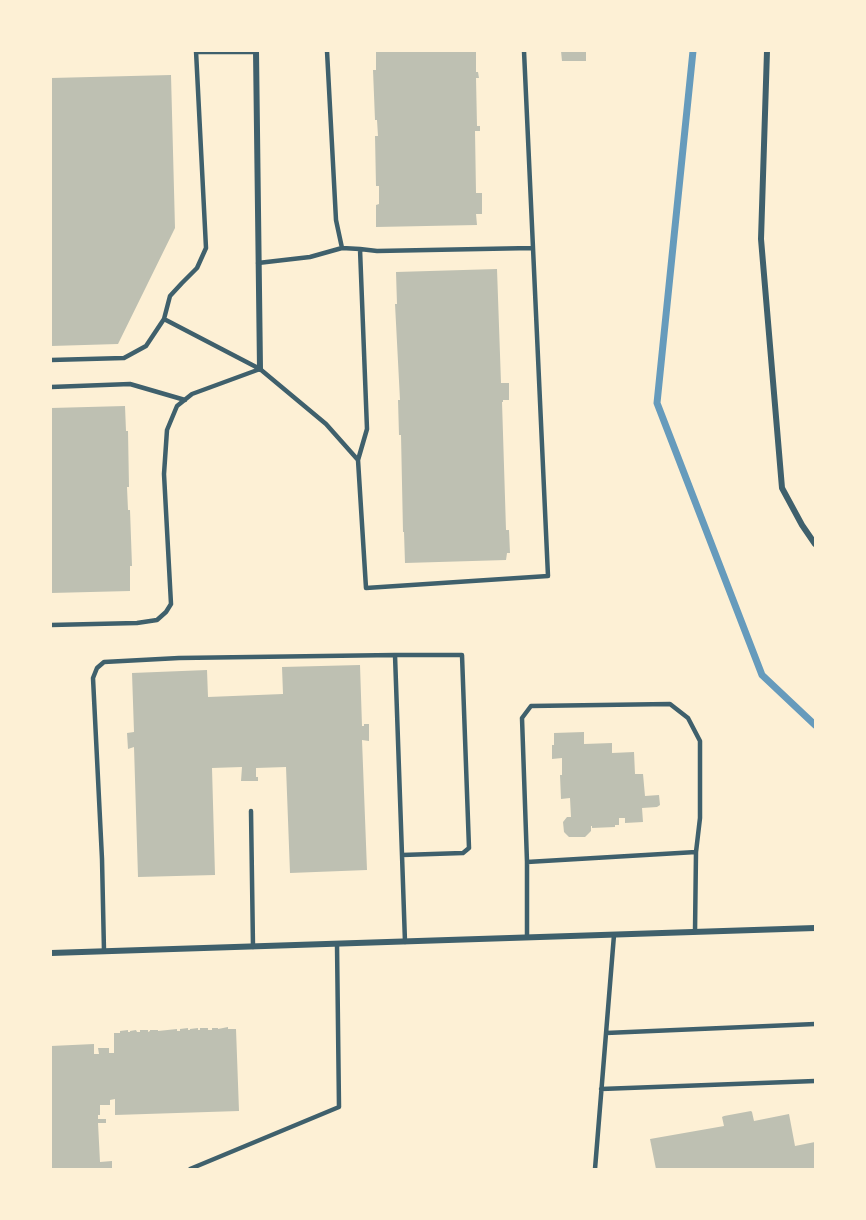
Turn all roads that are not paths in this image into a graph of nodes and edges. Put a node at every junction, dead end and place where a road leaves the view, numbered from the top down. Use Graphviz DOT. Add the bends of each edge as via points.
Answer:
graph roads {
  1 [pos="256,51"];
  2 [pos="327,51"];
  3 [pos="524,51"];
  4 [pos="767,51"];
  5 [pos="196,52"];
  6 [pos="342,248"];
  7 [pos="532,248"];
  8 [pos="360,249"];
  9 [pos="258,263"];
  10 [pos="164,319"];
  11 [pos="51,360"];
  12 [pos="260,369"];
  13 [pos="51,387"];
  14 [pos="185,400"];
  15 [pos="358,460"];
  16 [pos="815,544"];
  17 [pos="51,625"];
  18 [pos="395,655"];
  19 [pos="251,811"];
  20 [pos="696,852"];
  21 [pos="402,855"];
  22 [pos="527,862"];
  23 [pos="815,928"];
  24 [pos="695,932"];
  25 [pos="614,935"];
  26 [pos="528,937"];
  27 [pos="405,942"];
  28 [pos="337,944"];
  29 [pos="253,947"];
  30 [pos="104,951"];
  31 [pos="51,953"];
  32 [pos="815,1024"];
  33 [pos="606,1033"];
  34 [pos="815,1081"];
  35 [pos="601,1089"];
  36 [pos="190,1169"];
  37 [pos="595,1169"];
  1 -- 5 [label="lane"];
  1 -- 9 [label="street"];
  2 -- 6 [label="lane" via="336,220"];
  3 -- 7 [label="lane"];
  4 -- 16 [label="street" via="761,239 782,488"];
  5 -- 10 [label="lane" via="206,248 197,268 171,296"];
  6 -- 8 [label="lane"];
  6 -- 9 [label="lane" via="310,257"];
  7 -- 8 [label="lane"];
  7 -- 15 [label="lane" via="548,576 366,588"];
  8 -- 15 [label="lane" via="367,429"];
  9 -- 12 [label="street"];
  10 -- 11 [label="lane" via="146,346 124,358"];
  10 -- 12 [label="lane"];
  12 -- 14 [label="lane"];
  12 -- 15 [label="lane" via="326,424"];
  13 -- 14 [label="lane" via="130,384"];
  14 -- 17 [label="lane" via="177,406 167,430 164,474 171,604 157,620"];
  18 -- 21 [label="lane"];
  18 -- 21 [label="lane" via="462,655 469,848 463,853"];
  18 -- 30 [label="lane" via="179,657 104,662 97,668 93,678"];
  19 -- 29 [label="lane"];
  20 -- 22 [label="lane"];
  20 -- 22 [label="lane" via="700,741 688,718 670,704 531,706 522,718"];
  20 -- 24 [label="lane"];
  21 -- 27 [label="lane"];
  22 -- 26 [label="lane"];
  23 -- 24 [label="street"];
  24 -- 25 [label="street"];
  25 -- 26 [label="street"];
  25 -- 33 [label="lane"];
  26 -- 27 [label="street"];
  27 -- 28 [label="street"];
  28 -- 29 [label="street"];
  28 -- 36 [label="lane" via="339,1107"];
  29 -- 30 [label="street"];
  30 -- 31 [label="street"];
  32 -- 33 [label="lane"];
  33 -- 35 [label="lane"];
  34 -- 35 [label="lane"];
  35 -- 37 [label="lane"];
}
